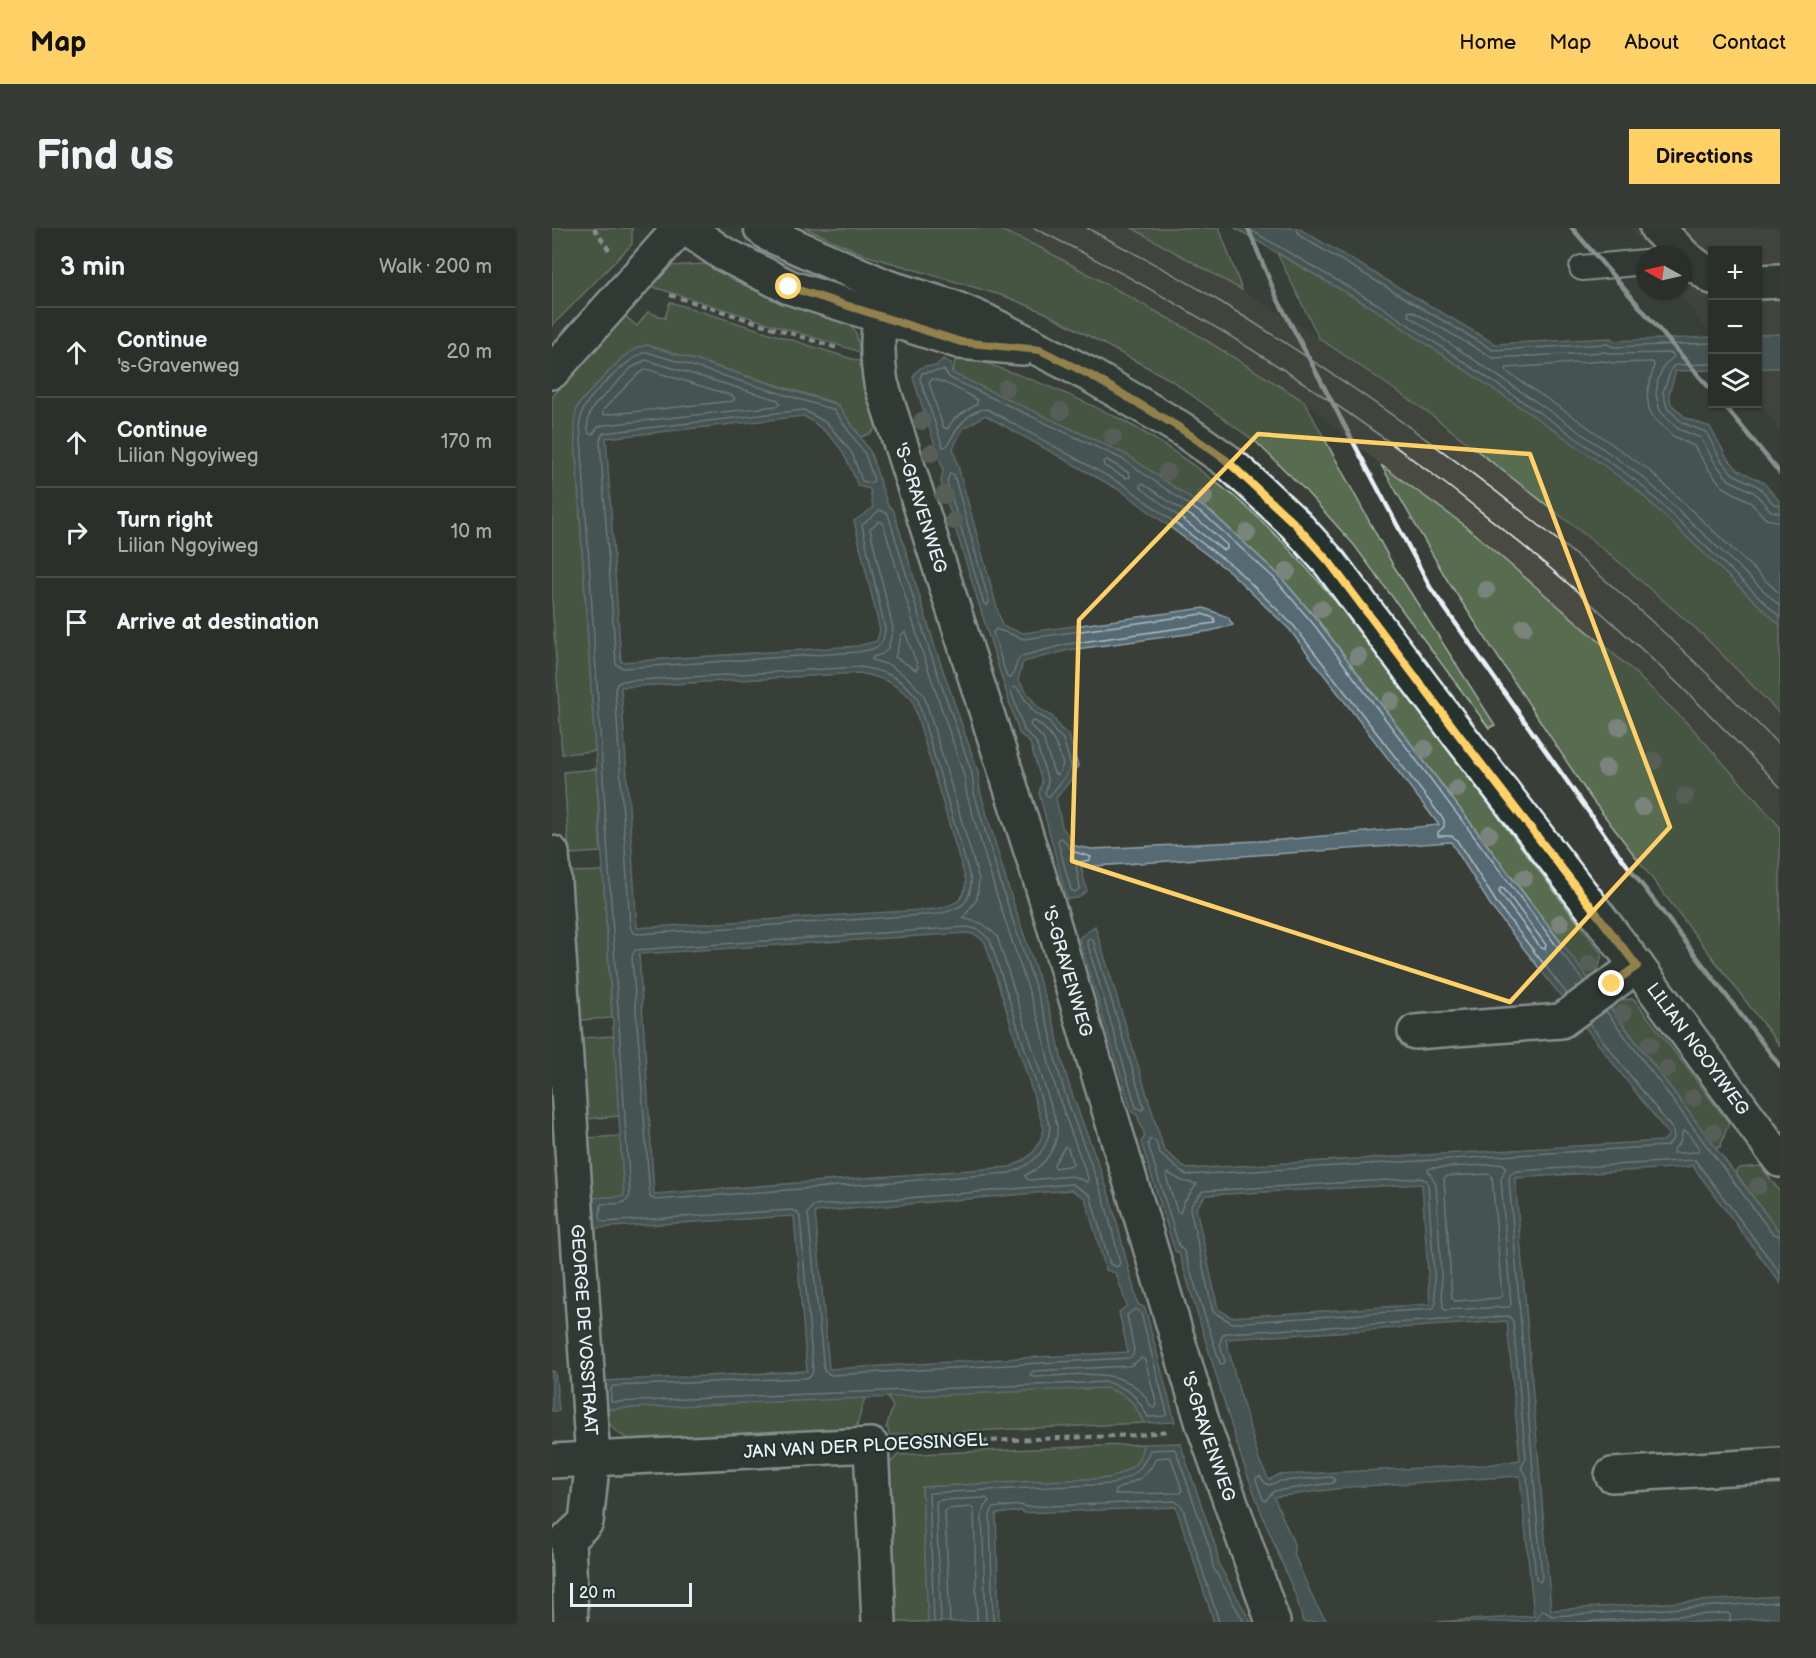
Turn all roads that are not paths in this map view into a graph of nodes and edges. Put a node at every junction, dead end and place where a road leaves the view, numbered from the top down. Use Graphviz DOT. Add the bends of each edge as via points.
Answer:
graph roads {
  1 [pos="680,228"];
  2 [pos="686,228"];
  3 [pos="761,228"];
  4 [pos="1657,228"];
  5 [pos="1673,246"];
  6 [pos="1690,262"];
  7 [pos="1636,263"];
  8 [pos="1582,268"];
  9 [pos="1708,273"];
  10 [pos="1780,281"];
  11 [pos="1762,282"];
  12 [pos="883,302"];
  13 [pos="552,372"];
  14 [pos="552,853"];
  15 [pos="1625,975"];
  16 [pos="1415,1032"];
  17 [pos="559,1060"];
  18 [pos="1780,1160"];
  19 [pos="593,1459"];
  20 [pos="552,1461"];
  21 [pos="1780,1465"];
  22 [pos="1612,1475"];
  23 [pos="571,1622"];
  24 [pos="879,1622"];
  25 [pos="1273,1622"];
  1 -- 13 [label="street"];
  2 -- 12 [label="street" via="722,253 789,287"];
  3 -- 12 [label="street"];
  4 -- 5 [label="street"];
  6 -- 9 [label="street"];
  7 -- 8 [label="lane"];
  10 -- 11 [label="street"];
  12 -- 15 [label="street, LILIAN NGOYIWEG" via="961,342 1040,350 1180,428 1226,460 1295,524 1337,572 1459,735"];
  12 -- 25 [label="street, 'S-GRAVENWEG" via="877,362 881,383 1041,882 1203,1424"];
  14 -- 17 [label="street, GEORGE DE VOSSTRAAT"];
  15 -- 16 [label="street" via="1560,1021"];
  15 -- 18 [label="street, LILIAN NGOYIWEG"];
  17 -- 19 [label="street, GEORGE DE VOSSTRAAT"];
  19 -- 20 [label="street, JAN VAN DER PLOEGSINGEL"];
  19 -- 23 [label="street, GEORGE DE VOSSTRAAT" via="586,1522 568,1539"];
  19 -- 24 [label="street, JAN VAN DER PLOEGSINGEL" via="871,1445"];
  21 -- 22 [label="street"];
}
